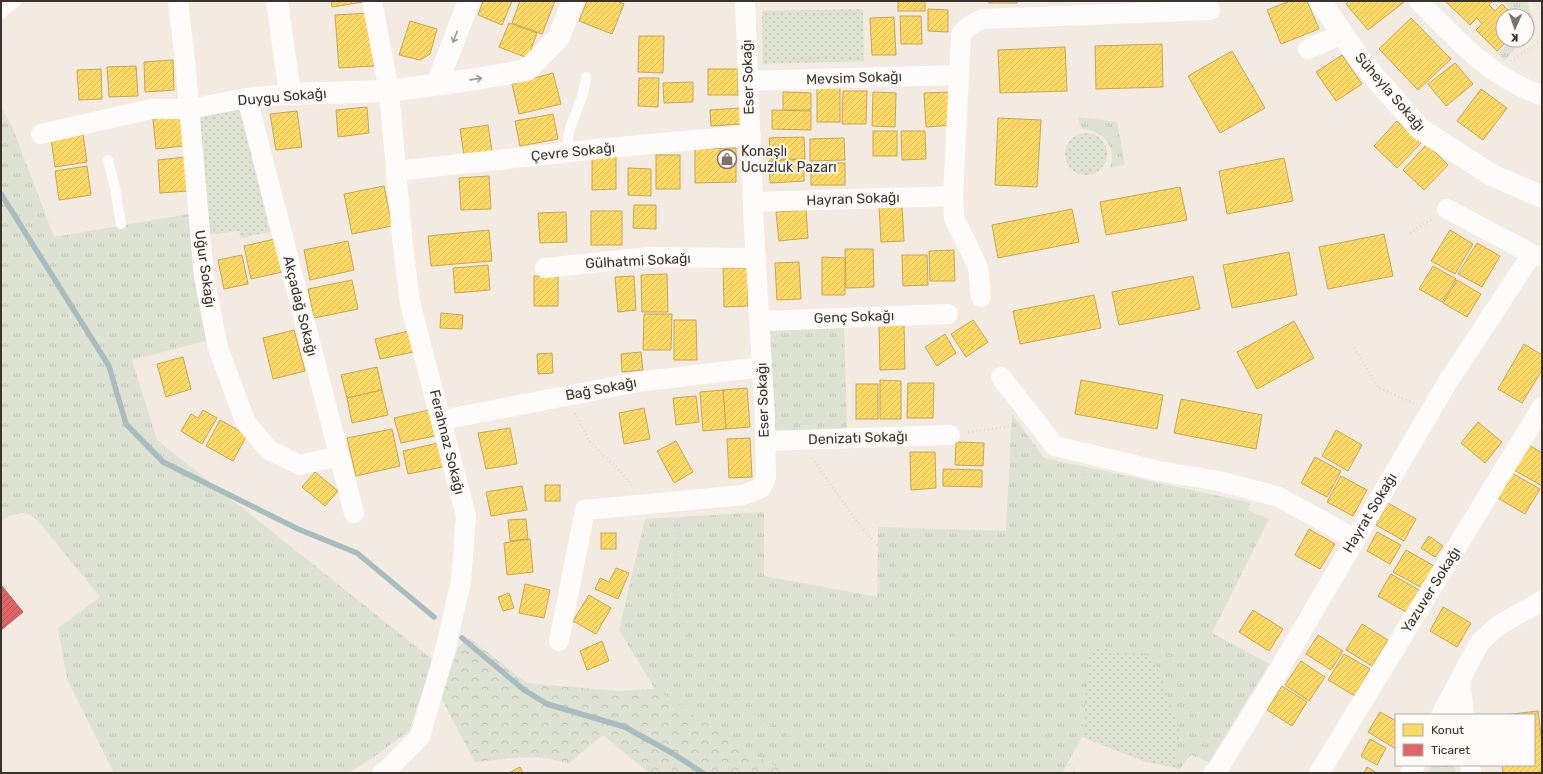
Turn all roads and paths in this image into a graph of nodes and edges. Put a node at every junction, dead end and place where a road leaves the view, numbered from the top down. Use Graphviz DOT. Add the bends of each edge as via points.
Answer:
graph roads {
  1 [pos="17,1"];
  2 [pos="178,1"];
  3 [pos="277,1"];
  4 [pos="372,1"];
  5 [pos="469,1"];
  6 [pos="572,1"];
  7 [pos="745,1"];
  8 [pos="1320,1"];
  9 [pos="1419,1"];
  10 [pos="1498,1"];
  11 [pos="1536,1"];
  12 [pos="1208,5"];
  13 [pos="1493,8"];
  14 [pos="1,14"];
  15 [pos="1542,20"];
  16 [pos="1342,34"];
  17 [pos="1308,49"];
  18 [pos="959,75"];
  19 [pos="586,77"];
  20 [pos="748,82"];
  21 [pos="437,84"];
  22 [pos="389,91"];
  23 [pos="290,94"];
  24 [pos="1542,94"];
  25 [pos="247,98"];
  26 [pos="189,109"];
  27 [pos="41,134"];
  28 [pos="750,135"];
  29 [pos="566,152"];
  30 [pos="108,160"];
  31 [pos="396,171"];
  32 [pos="953,196"];
  33 [pos="1542,197"];
  34 [pos="753,202"];
  35 [pos="1447,209"];
  36 [pos="121,224"];
  37 [pos="1410,233"];
  38 [pos="1537,255"];
  39 [pos="756,258"];
  40 [pos="545,268"];
  41 [pos="981,297"];
  42 [pos="948,314"];
  43 [pos="760,321"];
  44 [pos="1354,348"];
  45 [pos="762,367"];
  46 [pos="1001,377"];
  47 [pos="567,396"];
  48 [pos="1542,407"];
  49 [pos="1431,411"];
  50 [pos="442,420"];
  51 [pos="1020,425"];
  52 [pos="950,435"];
  53 [pos="798,439"];
  54 [pos="765,440"];
  55 [pos="1088,454"];
  56 [pos="339,456"];
  57 [pos="679,502"];
  58 [pos="647,505"];
  59 [pos="354,514"];
  60 [pos="1355,539"];
  61 [pos="1542,601"];
  62 [pos="559,641"];
  63 [pos="1460,680"];
  64 [pos="1442,714"];
  65 [pos="1464,714"];
  66 [pos="382,773"];
  67 [pos="892,773"];
  68 [pos="1076,773"];
  69 [pos="1216,773"];
  70 [pos="1319,773"];
  1 -- 14 [label="lane"];
  2 -- 26 [label="street, Uğur Sokağı"];
  3 -- 23 [label="street"];
  4 -- 22 [label="street, Ferahnaz Sokağı"];
  5 -- 21 [label="street, one-way"];
  21 -- 6 [label="street, Duygu Sokağı, one-way" via="477,80 527,70 559,37"];
  7 -- 20 [label="street, Eser Sokağı"];
  8 -- 16 [label="street, Süheyla Sokağı"];
  9 -- 24 [label="street" via="1485,65 1530,91"];
  10 -- 13 [label="path"];
  11 -- 15 [label="path"];
  12 -- 18 [label="street" via="983,19 970,24 961,35"];
  16 -- 17 [label="street"];
  16 -- 33 [label="street, Süheyla Sokağı" via="1361,61 1420,130 1492,175"];
  18 -- 20 [label="street, Mevsim Sokağı"];
  18 -- 32 [label="street"];
  19 -- 29 [label="lane" via="570,128"];
  20 -- 28 [label="street, Eser Sokağı"];
  21 -- 22 [label="street, Duygu Sokağı"];
  22 -- 23 [label="street, Duygu Sokağı"];
  22 -- 31 [label="street, Ferahnaz Sokağı"];
  23 -- 25 [label="street, Duygu Sokağı"];
  25 -- 26 [label="street, Duygu Sokağı"];
  25 -- 56 [label="street, Akçadağ Sokağı"];
  26 -- 27 [label="street, Duygu Sokağı" via="151,109"];
  26 -- 56 [label="street, Uğur Sokağı" via="204,277 218,348 246,423 269,450 300,465"];
  28 -- 29 [label="street, Çevre Sokağı"];
  28 -- 34 [label="street, Eser Sokağı"];
  29 -- 31 [label="street, Çevre Sokağı"];
  30 -- 36 [label="lane"];
  31 -- 50 [label="street, Ferahnaz Sokağı" via="410,303"];
  32 -- 34 [label="street, Hayran Sokağı"];
  32 -- 41 [label="street" via="954,218 978,267"];
  34 -- 39 [label="street, Eser Sokağı"];
  35 -- 37 [label="path"];
  35 -- 38 [label="street"];
  38 -- 49 [label="street, Hayrat Sokağı"];
  39 -- 40 [label="street, Gülhatmi Sokağı" via="649,257"];
  39 -- 43 [label="street, Eser Sokağı"];
  42 -- 43 [label="street, Genç Sokağı"];
  43 -- 45 [label="street, Eser Sokağı"];
  44 -- 49 [label="path" via="1379,388"];
  45 -- 47 [label="street, Bağ Sokağı" via="638,382"];
  45 -- 54 [label="street, Eser Sokağı"];
  46 -- 55 [label="street" via="1055,446"];
  47 -- 50 [label="street, Bağ Sokağı"];
  47 -- 58 [label="path" via="589,441 622,474"];
  48 -- 70 [label="street, Yazuver Sokağı"];
  49 -- 60 [label="street, Hayrat Sokağı"];
  50 -- 66 [label="street, Ferahnaz Sokağı" via="466,516 461,581 446,647 420,737"];
  51 -- 52 [label="path"];
  52 -- 53 [label="street, Denizatı Sokağı"];
  53 -- 54 [label="street, Denizatı Sokağı"];
  53 -- 68 [label="path" via="858,523"];
  54 -- 57 [label="street, Eser Sokağı" via="766,478 761,488 743,495"];
  55 -- 60 [label="street" via="1159,471 1219,481 1279,497"];
  55 -- 69 [label="path" via="1084,480 1129,558"];
  56 -- 59 [label="street, Akçadağ Sokağı"];
  57 -- 58 [label="street, Eser Sokağı"];
  57 -- 67 [label="path" via="675,601 699,670 778,732"];
  58 -- 62 [label="street, Eser Sokağı" via="585,510"];
  60 -- 69 [label="street, Hayrat Sokağı"];
  61 -- 63 [label="street" via="1499,625 1480,642"];
  63 -- 64 [label="street"];
  63 -- 65 [label="street"];
}
